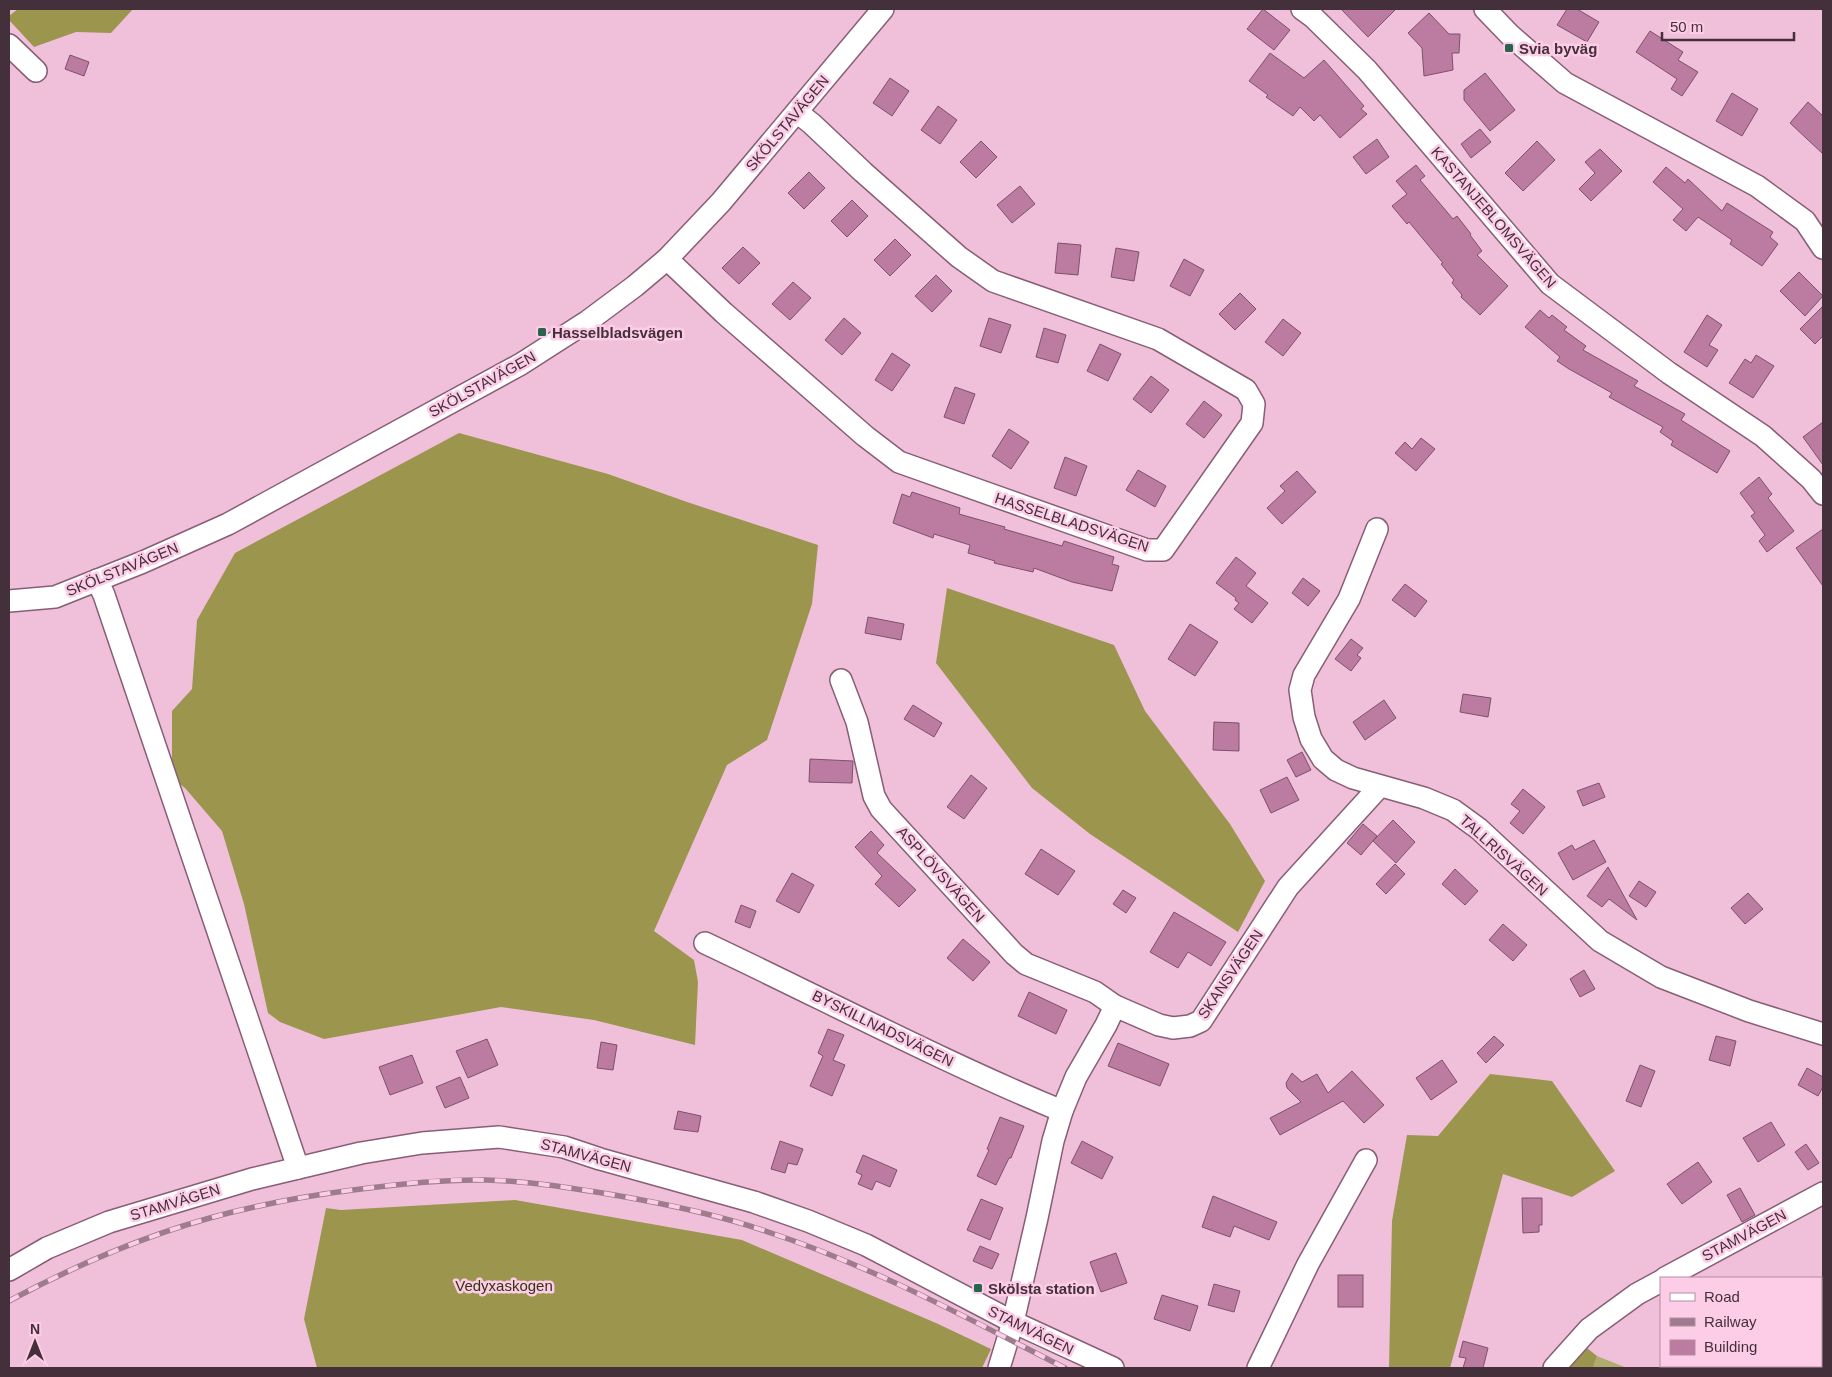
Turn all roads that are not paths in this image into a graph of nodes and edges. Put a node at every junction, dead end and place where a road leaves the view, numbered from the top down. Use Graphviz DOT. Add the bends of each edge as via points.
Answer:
graph roads {
  1 [pos="883,9"];
  2 [pos="1302,9"];
  3 [pos="1485,9"];
  4 [pos="9,45"];
  5 [pos="36,71"];
  6 [pos="797,112"];
  7 [pos="1823,248"];
  8 [pos="667,259"];
  9 [pos="1823,494"];
  10 [pos="1377,528"];
  11 [pos="97,580"];
  12 [pos="9,601"];
  13 [pos="841,680"];
  14 [pos="1380,786"];
  15 [pos="705,943"];
  16 [pos="1115,1006"];
  17 [pos="1823,1034"];
  18 [pos="1062,1111"];
  19 [pos="1366,1160"];
  20 [pos="298,1168"];
  21 [pos="1823,1192"];
  22 [pos="9,1270"];
  23 [pos="1667,1277"];
  24 [pos="1660,1282"];
  25 [pos="1013,1322"];
  26 [pos="999,1368"];
  27 [pos="1113,1368"];
  28 [pos="1258,1368"];
  29 [pos="1554,1368"];
  1 -- 6 [label="street, SKÖLSTAVÄGEN"];
  2 -- 9 [label="street, KASTANJEBLOMSVÄGEN" via="1368,70 1550,284 1669,373 1763,436"];
  3 -- 7 [label="street" via="1565,83 1757,186 1805,221"];
  4 -- 5 [label="street"];
  6 -- 8 [label="street, SKÖLSTAVÄGEN" via="721,202"];
  6 -- 8 [label="street, HASSELBLADSVÄGEN" via="959,257 993,281 1158,338 1246,390 1254,404 1252,423 1163,550 1146,550 899,462 724,313"];
  8 -- 11 [label="street, SKÖLSTAVÄGEN" via="588,321 522,364 228,524"];
  10 -- 14 [label="street, TALLRISVÄGEN" via="1349,599 1304,675 1300,690 1311,739 1323,758 1336,770"];
  11 -- 12 [label="street, SKÖLSTAVÄGEN" via="55,597"];
  11 -- 20 [label="street"];
  13 -- 16 [label="street, ASPLÖVSVÄGEN" via="856,722 874,796 881,809 1014,954 1026,964 1095,992"];
  14 -- 16 [label="street, SKANSVÄGEN" via="1288,887 1201,1021 1173,1028"];
  14 -- 17 [label="street, TALLRISVÄGEN" via="1454,810 1479,829 1600,941 1661,977 1749,1011"];
  15 -- 18 [label="street, BYSKILLNADSVÄGEN"];
  16 -- 18 [label="street" via="1076,1077"];
  18 -- 25 [label="street"];
  19 -- 28 [label="street" via="1308,1264"];
  20 -- 22 [label="street, STAMVÄGEN" via="110,1222 47,1248"];
  20 -- 25 [label="street, STAMVÄGEN" via="360,1153 447,1141 499,1137 564,1147 754,1202 808,1221 866,1245"];
  21 -- 23 [label="street, STAMVÄGEN"];
  24 -- 29 [label="street" via="1589,1329"];
  25 -- 26 [label="street"];
  25 -- 27 [label="street, STAMVÄGEN"];
}
